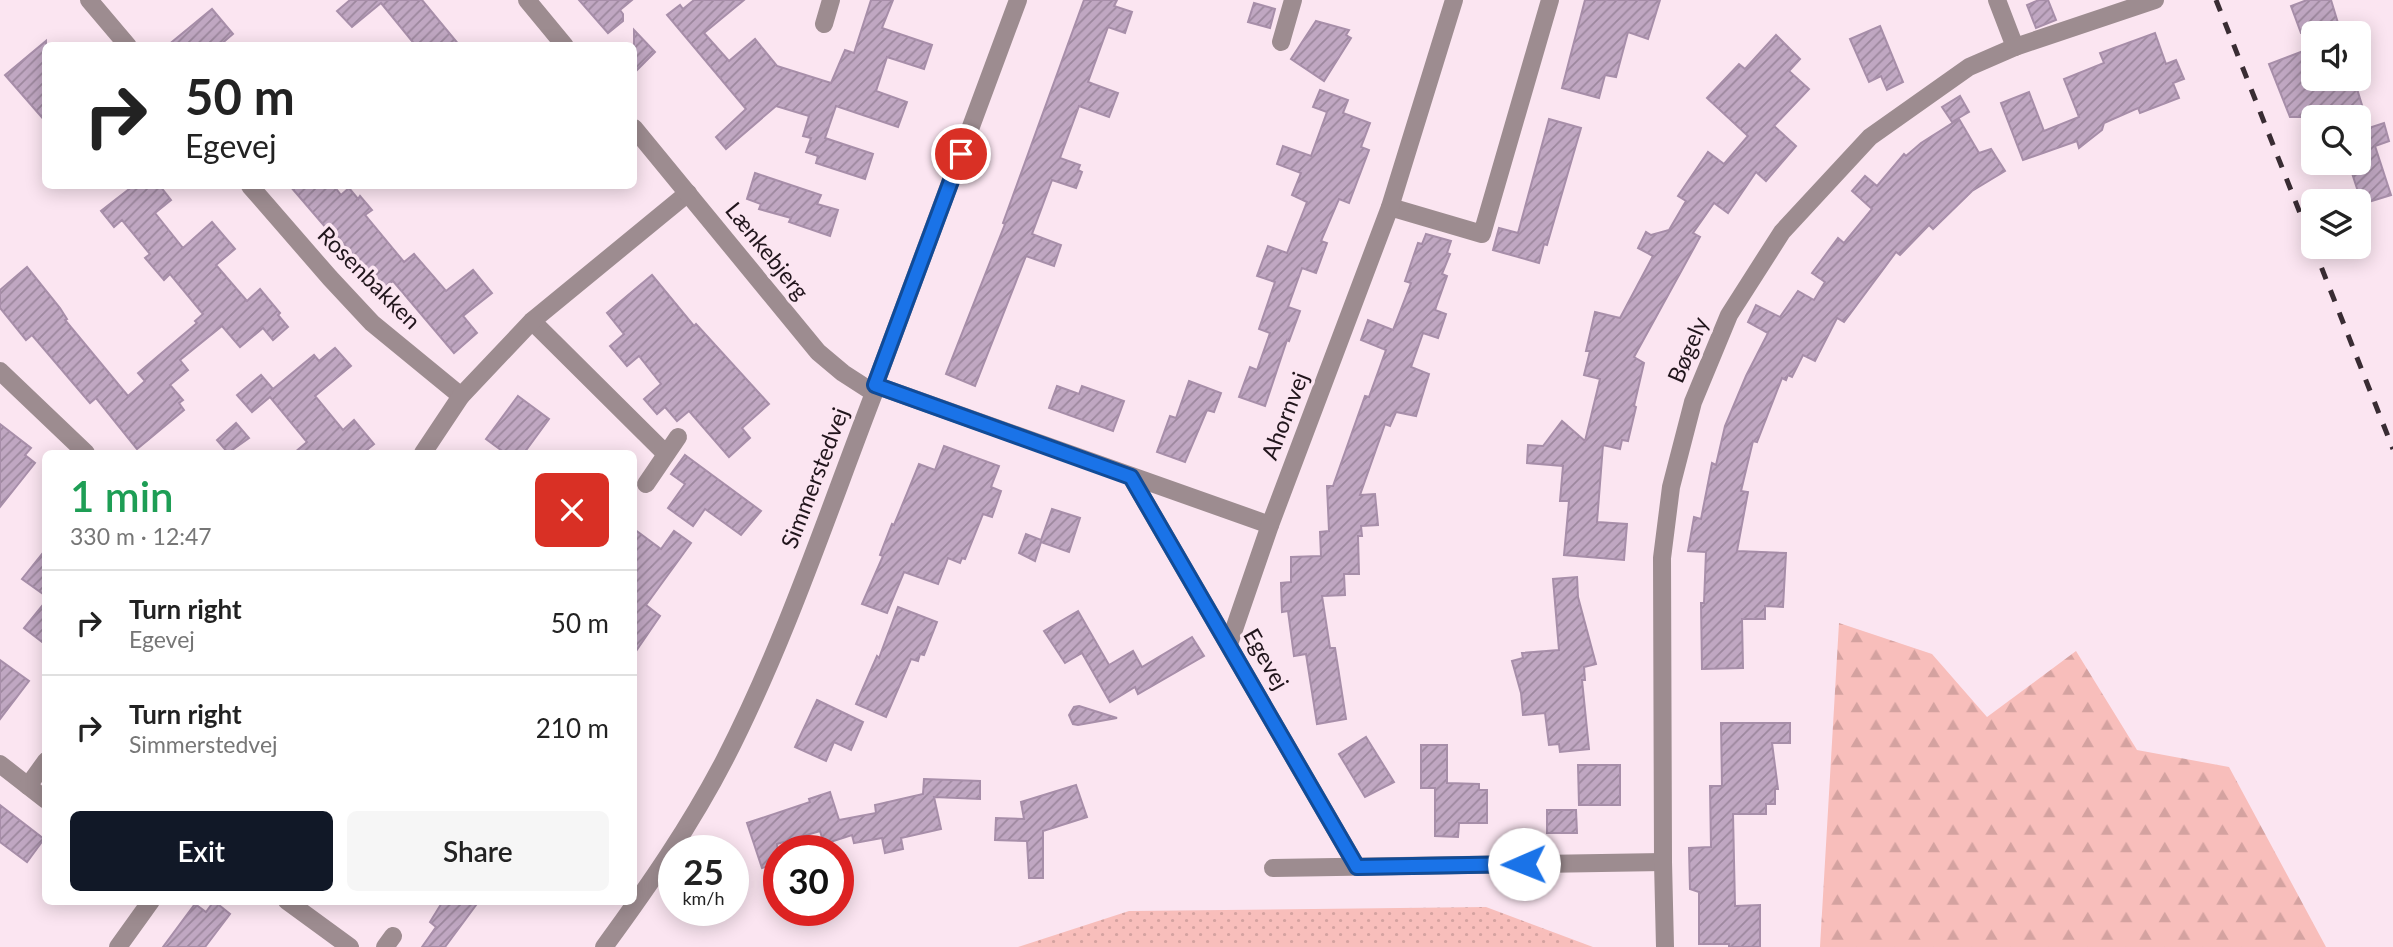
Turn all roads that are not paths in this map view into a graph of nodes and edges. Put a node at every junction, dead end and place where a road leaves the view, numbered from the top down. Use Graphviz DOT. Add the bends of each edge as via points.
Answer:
graph roads {
  1 [pos="89,0"];
  2 [pos="527,0"];
  3 [pos="831,0"];
  4 [pos="1018,0"];
  5 [pos="1293,0"];
  6 [pos="1454,0"];
  7 [pos="1550,0"];
  8 [pos="1997,0"];
  9 [pos="2155,0"];
  10 [pos="824,24"];
  11 [pos="125,42"];
  12 [pos="562,42"];
  13 [pos="1281,42"];
  14 [pos="2015,47"];
  15 [pos="637,132"];
  16 [pos="253,189"];
  17 [pos="688,193"];
  18 [pos="1390,207"];
  19 [pos="532,321"];
  20 [pos="3,380"];
  21 [pos="875,389"];
  22 [pos="461,396"];
  23 [pos="678,437"];
  24 [pos="83,450"];
  25 [pos="425,450"];
  26 [pos="666,454"];
  27 [pos="1131,477"];
  28 [pos="646,484"];
  29 [pos="1270,525"];
  30 [pos="1229,644"];
  31 [pos="0,764"];
  32 [pos="42,766"];
  33 [pos="27,786"];
  34 [pos="42,797"];
  35 [pos="1663,862"];
  36 [pos="1357,867"];
  37 [pos="1273,868"];
  38 [pos="637,902"];
  39 [pos="148,905"];
  40 [pos="293,905"];
  41 [pos="635,905"];
  42 [pos="118,947"];
  43 [pos="351,947"];
  44 [pos="604,947"];
  45 [pos="1665,947"];
  1 -- 11 [label="street"];
  2 -- 12 [label="street"];
  3 -- 10 [label="street"];
  4 -- 21 [label="street, Simmerstedvej"];
  5 -- 13 [label="street"];
  6 -- 18 [label="street, Ahornvej"];
  7 -- 18 [label="street" via="1482,234"];
  8 -- 14 [label="street"];
  9 -- 14 [label="street, Bøgely"];
  14 -- 35 [label="street, Bøgely" via="1969,66 1870,137 1782,232 1729,316 1693,402 1671,486 1662,558"];
  15 -- 17 [label="street, Lænkebjerg"];
  16 -- 22 [label="street, Rosenbakken" via="372,323"];
  17 -- 19 [label="street"];
  17 -- 21 [label="street, Lænkebjerg" via="818,352 843,373"];
  18 -- 29 [label="street, Ahornvej"];
  19 -- 22 [label="street"];
  19 -- 26 [label="street"];
  20 -- 24 [label="street"];
  21 -- 27 [label="street"];
  21 -- 38 [label="street, Simmerstedvej" via="779,642 725,759"];
  22 -- 25 [label="street"];
  23 -- 26 [label="street"];
  26 -- 28 [label="street"];
  27 -- 29 [label="street"];
  27 -- 30 [label="street, Egevej"];
  29 -- 30 [label="street, Ahornvej"];
  30 -- 36 [label="street, Egevej"];
  31 -- 33 [label="street"];
  32 -- 33 [label="street"];
  33 -- 34 [label="street"];
  35 -- 36 [label="street"];
  35 -- 45 [label="street, Bøgely"];
  36 -- 37 [label="street"];
  39 -- 42 [label="street"];
  40 -- 43 [label="street"];
  41 -- 44 [label="street, Simmerstedvej"];
}
